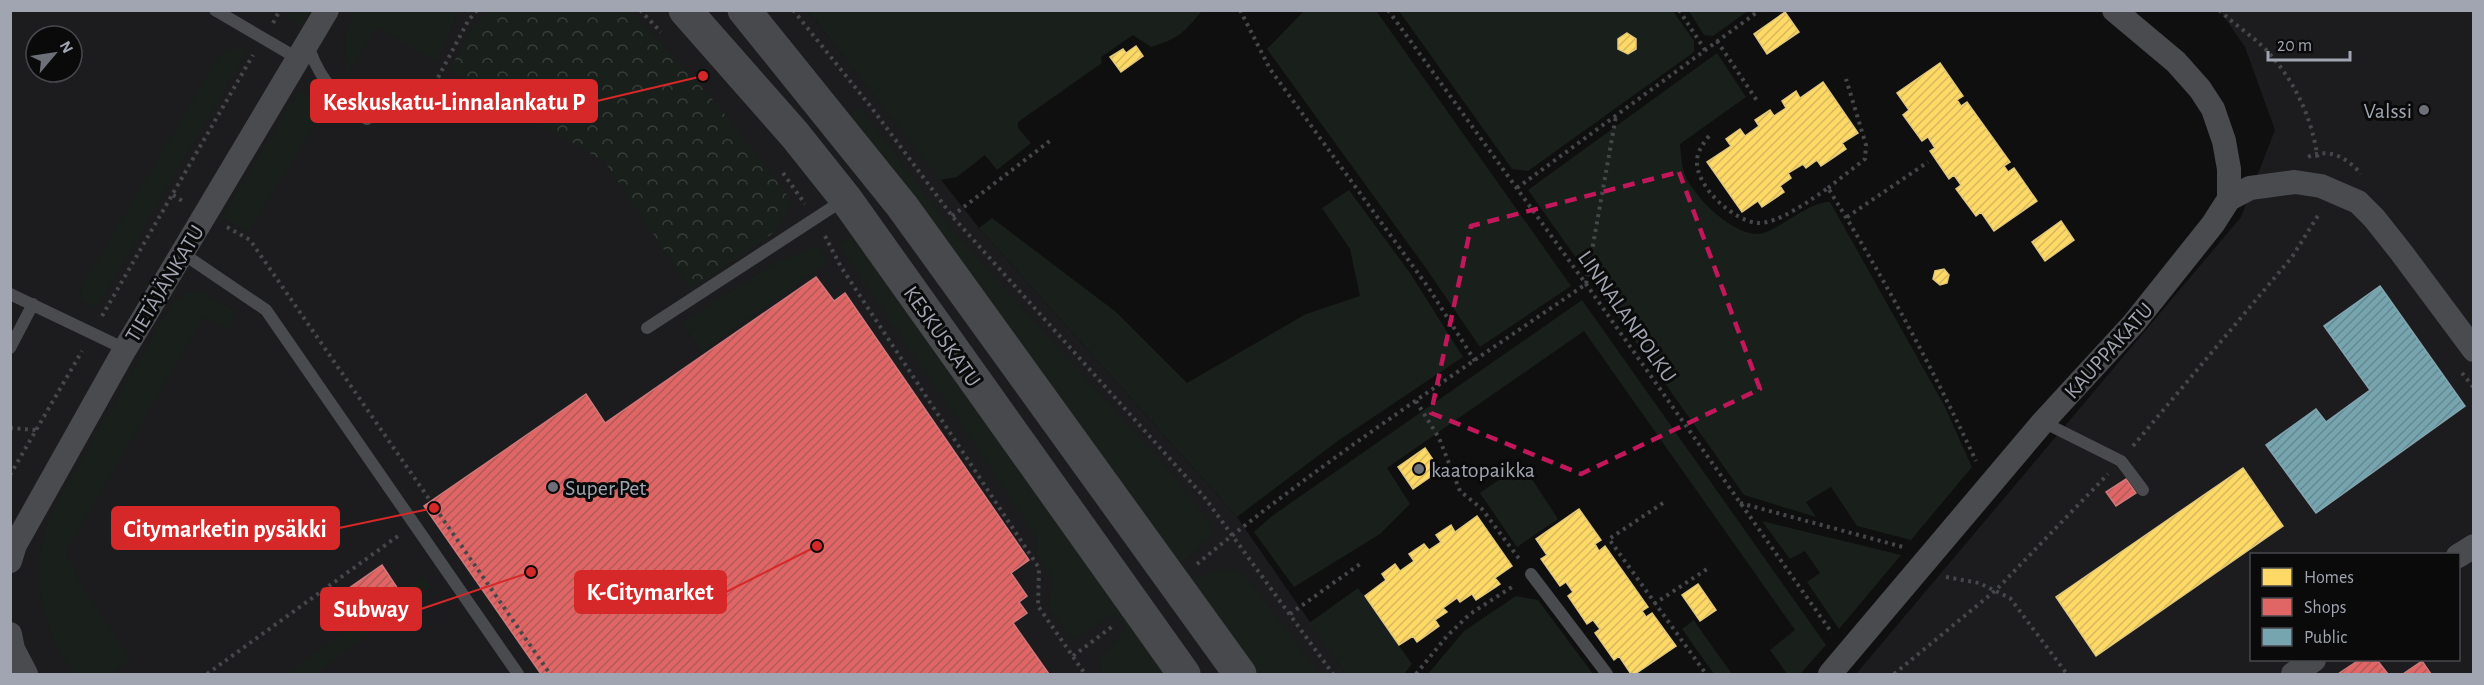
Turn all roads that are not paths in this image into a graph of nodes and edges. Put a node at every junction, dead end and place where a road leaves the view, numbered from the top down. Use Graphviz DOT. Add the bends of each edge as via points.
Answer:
graph roads {
  1 [pos="215,10"];
  2 [pos="686,10"];
  3 [pos="744,10"];
  4 [pos="2114,10"];
  5 [pos="325,14"];
  6 [pos="297,58"];
  7 [pos="367,119"];
  8 [pos="846,199"];
  9 [pos="2229,199"];
  10 [pos="182,253"];
  11 [pos="10,294"];
  12 [pos="33,304"];
  13 [pos="646,328"];
  14 [pos="10,348"];
  15 [pos="125,349"];
  16 [pos="2474,350"];
  17 [pos="2043,422"];
  18 [pos="2143,490"];
  19 [pos="2474,546"];
  20 [pos="2460,555"];
  21 [pos="10,561"];
  22 [pos="1531,574"];
  23 [pos="10,634"];
  24 [pos="2313,661"];
  25 [pos="26,675"];
  26 [pos="518,675"];
  27 [pos="1184,675"];
  28 [pos="1240,675"];
  29 [pos="1607,675"];
  30 [pos="1830,675"];
  31 [pos="2293,675"];
  1 -- 6 [label="lane"];
  2 -- 8 [label="main road, KESKUSKATU"];
  3 -- 28 [label="main road, KESKUSKATU" via="902,206"];
  4 -- 9 [label="street" via="2176,62 2213,109 2229,169"];
  5 -- 6 [label="street, TIETÄJÄNKATU"];
  5 -- 7 [label="lane" via="310,51 318,72 344,102"];
  6 -- 10 [label="street, TIETÄJÄNKATU"];
  8 -- 13 [label="lane"];
  8 -- 27 [label="main road, KESKUSKATU"];
  9 -- 16 [label="street" via="2250,188 2295,182 2321,186 2358,202"];
  9 -- 17 [label="street, KAUPPAKATU" via="2134,323"];
  10 -- 15 [label="street, TIETÄJÄNKATU"];
  10 -- 26 [label="lane" via="266,310"];
  11 -- 12 [label="lane"];
  12 -- 14 [label="lane"];
  12 -- 15 [label="lane"];
  15 -- 21 [label="street, TIETÄJÄNKATU" via="15,545"];
  17 -- 18 [label="lane" via="2121,461"];
  17 -- 30 [label="street, KAUPPAKATU"];
  19 -- 20 [label="street"];
  22 -- 29 [label="lane"];
  23 -- 25 [label="street"];
  24 -- 31 [label="street"];
}
